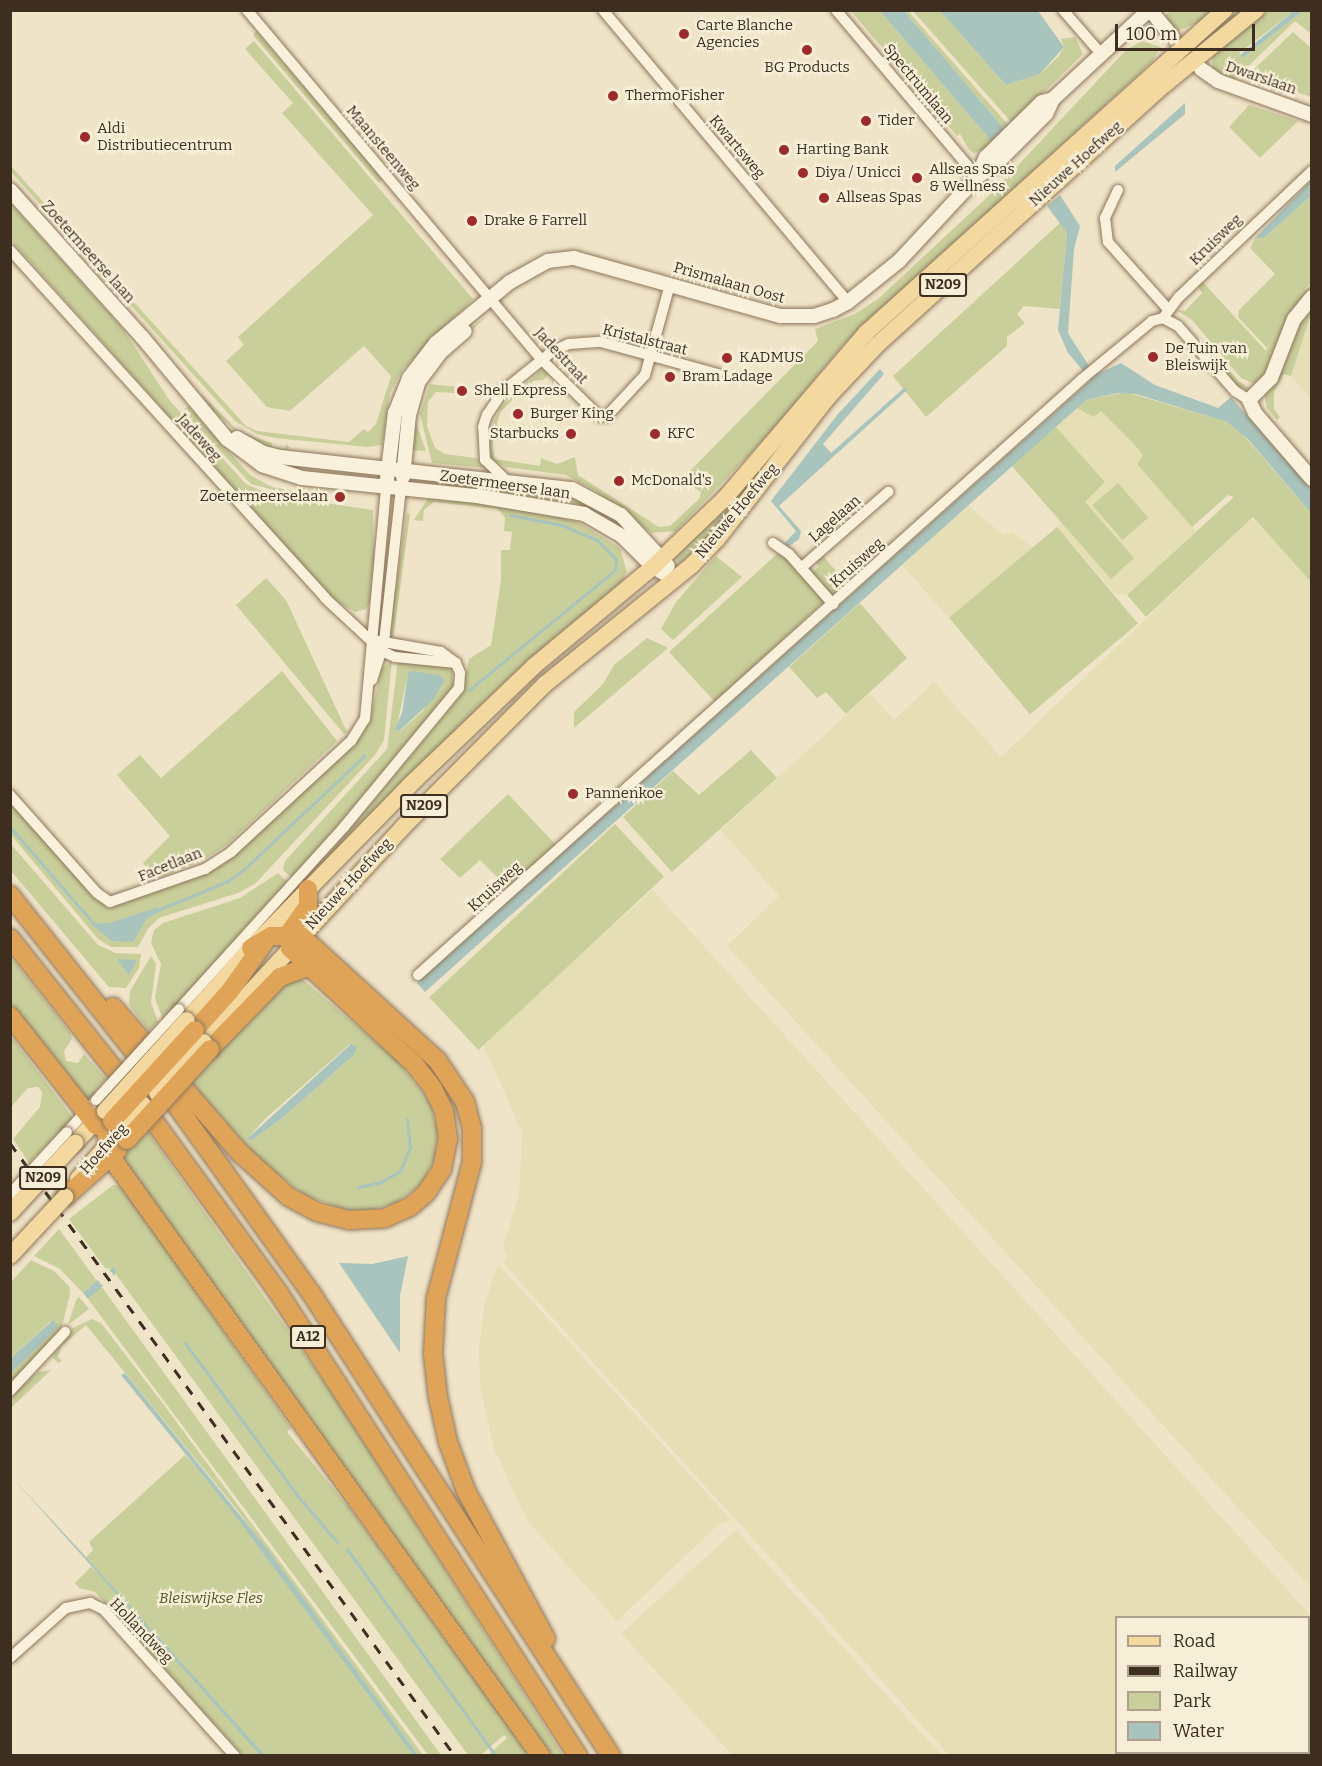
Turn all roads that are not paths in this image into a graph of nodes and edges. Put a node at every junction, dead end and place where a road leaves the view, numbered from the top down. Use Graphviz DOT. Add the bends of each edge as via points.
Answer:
graph roads {
  1 [pos="247,10"];
  2 [pos="603,10"];
  3 [pos="836,10"];
  4 [pos="1063,10"];
  5 [pos="1140,10"];
  6 [pos="1150,10"];
  7 [pos="1224,10"];
  8 [pos="1256,10"];
  9 [pos="1173,37"];
  10 [pos="1100,52"];
  11 [pos="1201,69"];
  12 [pos="1311,115"];
  13 [pos="1311,171"];
  14 [pos="977,177"];
  15 [pos="10,190"];
  16 [pos="1118,190"];
  17 [pos="10,250"];
  18 [pos="670,284"];
  19 [pos="1311,297"];
  20 [pos="493,301"];
  21 [pos="848,302"];
  22 [pos="1165,314"];
  23 [pos="649,355"];
  24 [pos="541,359"];
  25 [pos="718,374"];
  26 [pos="1249,400"];
  27 [pos="212,418"];
  28 [pos="388,468"];
  29 [pos="404,469"];
  30 [pos="1311,479"];
  31 [pos="506,480"];
  32 [pos="386,487"];
  33 [pos="401,488"];
  34 [pos="888,492"];
  35 [pos="773,543"];
  36 [pos="658,562"];
  37 [pos="801,568"];
  38 [pos="674,579"];
  39 [pos="833,604"];
  40 [pos="372,640"];
  41 [pos="383,646"];
  42 [pos="371,683"];
  43 [pos="10,795"];
  44 [pos="10,895"];
  45 [pos="303,896"];
  46 [pos="284,936"];
  47 [pos="10,938"];
  48 [pos="49,941"];
  49 [pos="251,948"];
  50 [pos="308,967"];
  51 [pos="418,975"];
  52 [pos="10,1016"];
  53 [pos="195,1030"];
  54 [pos="132,1071"];
  55 [pos="152,1098"];
  56 [pos="108,1127"];
  57 [pos="71,1138"];
  58 [pos="95,1171"];
  59 [pos="126,1176"];
  60 [pos="10,1194"];
  61 [pos="65,1197"];
  62 [pos="10,1213"];
  63 [pos="10,1256"];
  64 [pos="65,1332"];
  65 [pos="10,1390"];
  66 [pos="10,1658"];
  67 [pos="574,1701"];
  68 [pos="235,1755"];
  69 [pos="541,1755"];
  70 [pos="578,1755"];
  71 [pos="611,1755"];
  1 -- 20 [label="street, Maansteenweg"];
  2 -- 21 [label="street, Kwartsweg"];
  3 -- 14 [label="street, Spectrumlaan"];
  4 -- 10 [label="street"];
  5 -- 10 [label="street, Prismalaan Oost"];
  6 -- 9 [label="street"];
  6 -- 10 [label="street, Prismalaan Oost"];
  7 -- 36 [label="main road, Nieuwe Hoefweg / N209" via="867,332 725,498"];
  8 -- 38 [label="main road, Nieuwe Hoefweg / N209" via="1164,85 877,345 828,398 718,538"];
  10 -- 14 [label="street, Prismalaan Oost" via="986,157"];
  11 -- 12 [label="street, Dwarslaan" via="1218,81"];
  13 -- 22 [label="street, Kruisweg"];
  14 -- 21 [label="street, Prismalaan Oost" via="899,261"];
  15 -- 27 [label="street, Zoetermeerse laan"];
  16 -- 22 [label="street" via="1105,218 1108,242"];
  17 -- 40 [label="street, Jadeweg" via="325,598"];
  18 -- 20 [label="street, Prismalaan Oost" via="574,258 548,261 532,268"];
  18 -- 21 [label="street, Prismalaan Oost" via="781,316 814,316"];
  18 -- 23 [label="street"];
  19 -- 26 [label="street" via="1294,319 1271,378"];
  20 -- 24 [label="street, Jadestraat"];
  20 -- 28 [label="street, Prismalaan Oost" via="436,343 409,378 395,413"];
  20 -- 29 [label="street, Prismalaan Oost" via="442,351 419,381 409,415"];
  22 -- 26 [label="street" via="1235,391"];
  22 -- 39 [label="street, Kruisweg" via="1082,379"];
  23 -- 24 [label="street, Kristalstraat" via="601,342 584,342 569,344"];
  23 -- 24 [label="street, Jadestraat" via="640,382 602,417"];
  23 -- 25 [label="street, Kristalstraat"];
  24 -- 31 [label="street, Kristalstraat" via="503,391 491,406 483,427 485,460"];
  26 -- 30 [label="street" via="1255,413"];
  27 -- 28 [label="street, Zoetermeerse laan" via="264,453"];
  27 -- 32 [label="street, Zoetermeerse laan" via="226,440 280,473"];
  28 -- 29 [label="street, Zoetermeerse laan"];
  28 -- 32 [label="street, Prismalaan Oost"];
  29 -- 31 [label="street, Zoetermeerse laan"];
  29 -- 33 [label="street, Prismalaan Oost"];
  31 -- 36 [label="street, Zoetermeerse laan" via="555,485 598,500 621,515"];
  32 -- 33 [label="street, Zoetermeerse laan"];
  32 -- 40 [label="street, Facetlaan"];
  33 -- 36 [label="street, Zoetermeerse laan" via="584,514"];
  33 -- 41 [label="street, Facetlaan"];
  34 -- 37 [label="street, Lagelaan"];
  35 -- 37 [label="street"];
  36 -- 38 [label="street, Zoetermeerse laan"];
  36 -- 45 [label="main road, Nieuwe Hoefweg / N209" via="522,677"];
  37 -- 39 [label="street"];
  38 -- 45 [label="main road, Nieuwe Hoefweg / N209" via="544,685 331,904"];
  39 -- 51 [label="street, Kruisweg"];
  40 -- 41 [label="street"];
  40 -- 42 [label="street, Facetlaan"];
  41 -- 42 [label="street, Facetlaan"];
  41 -- 45 [label="street, Nieuwe Hoefweg" via="441,652 456,663 460,681 448,704"];
  42 -- 43 [label="street, Facetlaan" via="359,731 241,844 205,869 119,901 100,897"];
  44 -- 48 [label="highway, A12"];
  45 -- 46 [label="highway, N209"];
  45 -- 53 [label="street, Nieuwe Hoefweg"];
  46 -- 49 [label="highway, N209"];
  46 -- 50 [label="highway, A12"];
  46 -- 53 [label="main road, Nieuwe Hoefweg / N209"];
  46 -- 53 [label="highway, N209"];
  46 -- 67 [label="highway, A12" via="438,1060 465,1102 473,1140 471,1172 442,1267 435,1309 439,1406 466,1491 535,1614"];
  47 -- 70 [label="highway, A12" via="140,1102 278,1292"];
  48 -- 50 [label="highway, A12" via="132,1026 231,1143 274,1186 302,1205 333,1217 358,1221 394,1215 421,1198 440,1174 448,1144 444,1111 433,1088 414,1064"];
  48 -- 67 [label="highway, A12" via="184,1114 318,1302"];
  49 -- 53 [label="main road, Nieuwe Hoefweg / N209"];
  50 -- 53 [label="highway, N209" via="278,978"];
  52 -- 56 [label="highway"];
  53 -- 54 [label="main road, Nieuwe Hoefweg / N209, bridge"];
  53 -- 55 [label="main road, Nieuwe Hoefweg / N209, bridge"];
  53 -- 56 [label="highway, N209, bridge"];
  53 -- 56 [label="highway, N209, bridge"];
  54 -- 56 [label="main road, Hoefweg / N209, bridge"];
  55 -- 56 [label="main road, Hoefweg / N209, bridge"];
  56 -- 57 [label="main road, Hoefweg / N209"];
  56 -- 58 [label="highway, N209"];
  56 -- 59 [label="highway"];
  57 -- 60 [label="street, Hoefweg, bridge"];
  57 -- 62 [label="main road, Hoefweg / N209, bridge"];
  58 -- 59 [label="highway"];
  58 -- 61 [label="highway, N209"];
  59 -- 69 [label="highway"];
  61 -- 63 [label="main road, N209, bridge"];
  64 -- 65 [label="street"];
  66 -- 68 [label="street, Hollandweg" via="66,1608 90,1603 103,1609"];
  67 -- 71 [label="highway, A12"];
}
